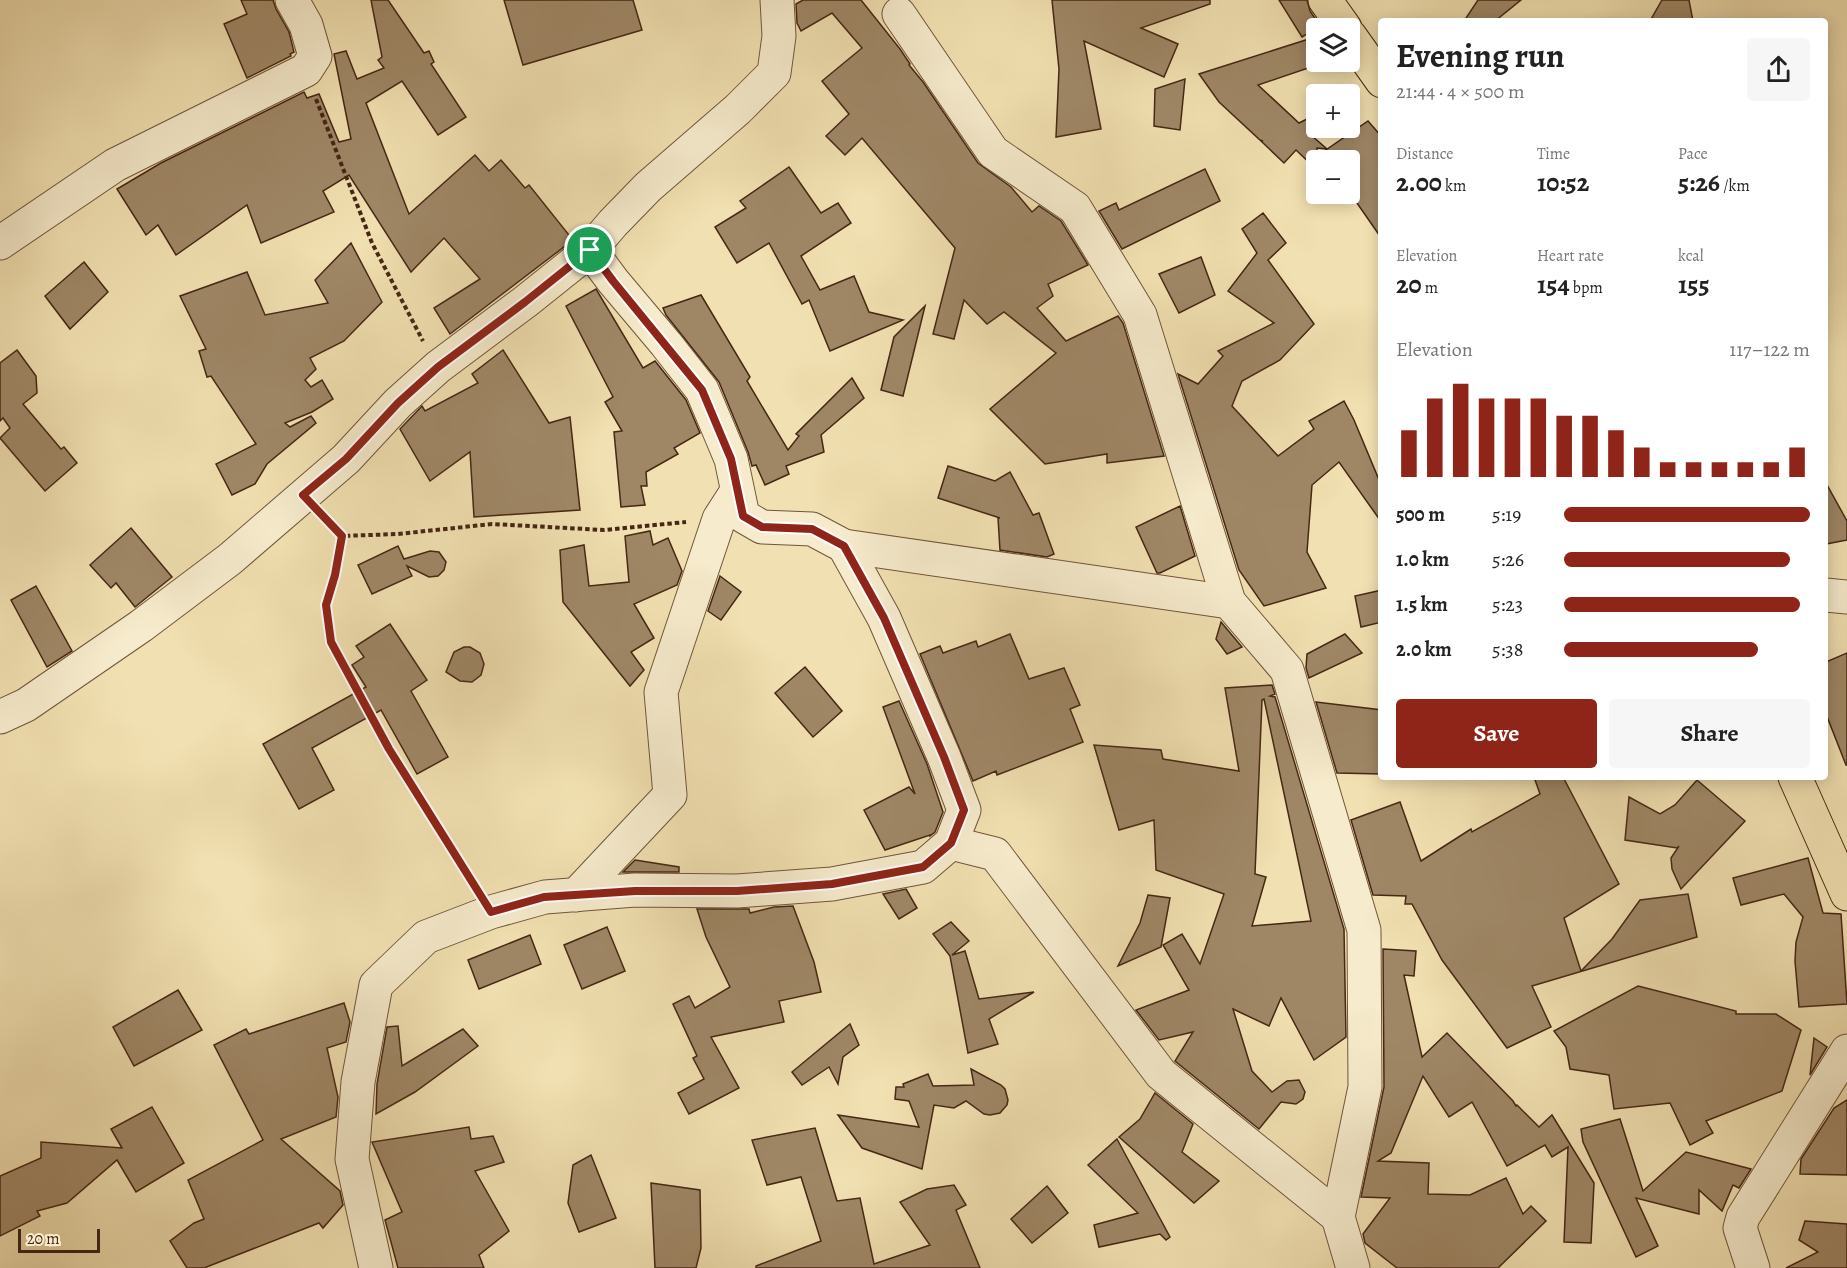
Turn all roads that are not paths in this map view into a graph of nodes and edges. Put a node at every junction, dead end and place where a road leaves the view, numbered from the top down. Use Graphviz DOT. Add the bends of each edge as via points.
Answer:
graph roads {
  1 [pos="292,0"];
  2 [pos="777,0"];
  3 [pos="1325,0"];
  4 [pos="899,14"];
  5 [pos="1338,18"];
  6 [pos="1360,50"];
  7 [pos="1378,75"];
  8 [pos="0,243"];
  9 [pos="590,250"];
  10 [pos="737,491"];
  11 [pos="844,546"];
  12 [pos="1828,595"];
  13 [pos="1847,597"];
  14 [pos="1229,602"];
  15 [pos="0,717"];
  16 [pos="1796,780"];
  17 [pos="951,843"];
  18 [pos="1847,894"];
  19 [pos="576,895"];
  20 [pos="1847,1051"];
  21 [pos="1338,1217"];
  22 [pos="375,1268"];
  23 [pos="1353,1268"];
  24 [pos="1753,1268"];
  1 -- 8 [label="street" via="306,25 315,56 306,70 115,165"];
  2 -- 9 [label="street" via="779,36 774,74 648,187"];
  3 -- 5 [label="main road"];
  4 -- 14 [label="street" via="993,152 1075,208 1140,315"];
  6 -- 7 [label="main road"];
  9 -- 10 [label="street" via="702,390 731,459"];
  9 -- 15 [label="street" via="438,367 346,459 230,559 141,626 26,705"];
  10 -- 11 [label="street" via="743,516 762,527 812,529"];
  10 -- 19 [label="street" via="719,519 661,692 670,795"];
  11 -- 14 [label="street"];
  11 -- 17 [label="street" via="884,618 964,810"];
  12 -- 13 [label="street"];
  14 -- 21 [label="street" via="1287,670 1364,930 1365,1087"];
  16 -- 18 [label="main road"];
  17 -- 19 [label="street" via="923,867 832,884"];
  17 -- 21 [label="street" via="995,854 1161,1074"];
  19 -- 22 [label="street" via="544,897 426,937 376,985 358,1082 352,1159"];
  20 -- 24 [label="street" via="1743,1217 1740,1228"];
  21 -- 23 [label="street"];
}
